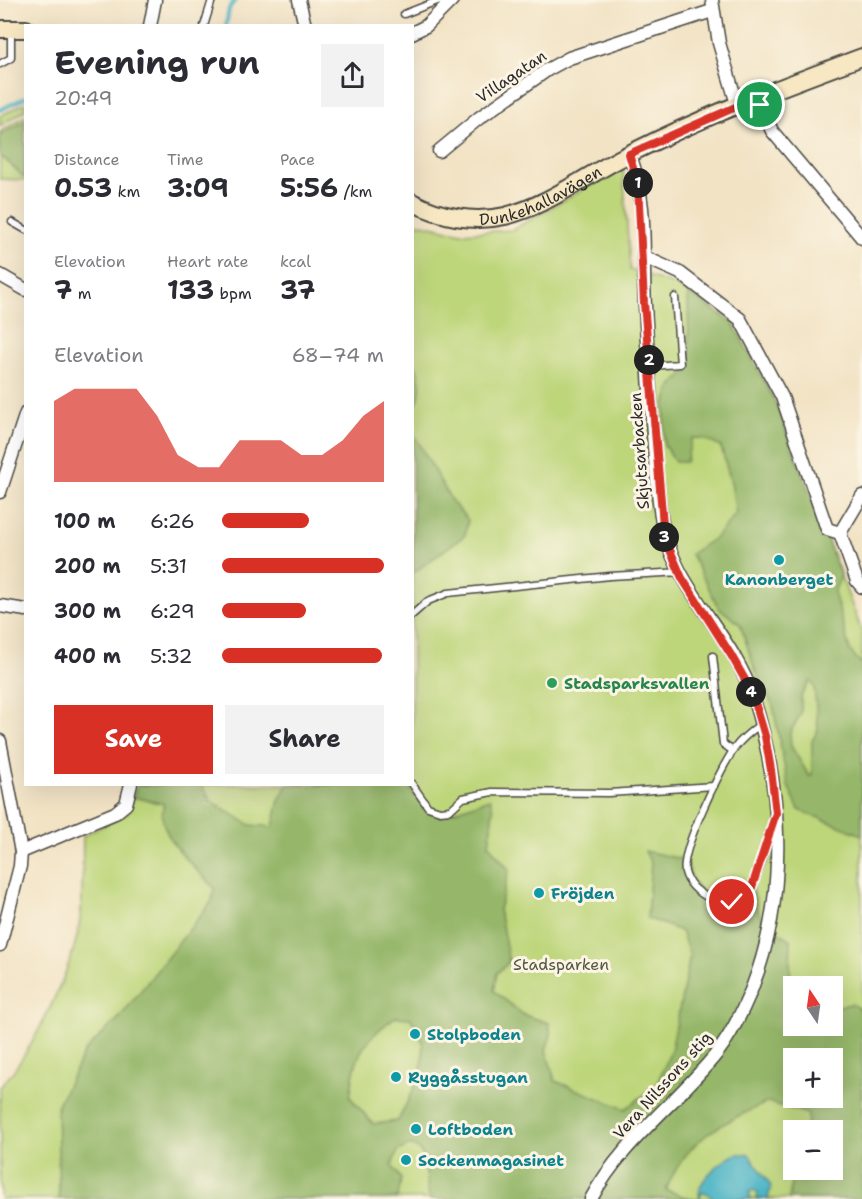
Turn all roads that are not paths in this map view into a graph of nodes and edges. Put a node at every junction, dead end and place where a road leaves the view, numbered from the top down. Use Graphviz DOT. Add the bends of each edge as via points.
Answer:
graph roads {
  1 [pos="155,0"];
  2 [pos="212,0"];
  3 [pos="299,0"];
  4 [pos="440,0"];
  5 [pos="452,0"];
  6 [pos="712,6"];
  7 [pos="404,14"];
  8 [pos="150,24"];
  9 [pos="205,24"];
  10 [pos="305,24"];
  11 [pos="12,29"];
  12 [pos="414,32"];
  13 [pos="862,57"];
  14 [pos="0,64"];
  15 [pos="756,98"];
  16 [pos="737,104"];
  17 [pos="439,151"];
  18 [pos="629,154"];
  19 [pos="414,203"];
  20 [pos="12,222"];
  21 [pos="24,229"];
  22 [pos="862,238"];
  23 [pos="644,257"];
  24 [pos="0,275"];
  25 [pos="24,289"];
  26 [pos="675,297"];
  27 [pos="649,366"];
  28 [pos="24,419"];
  29 [pos="0,492"];
  30 [pos="862,496"];
  31 [pos="840,533"];
  32 [pos="683,572"];
  33 [pos="862,588"];
  34 [pos="0,606"];
  35 [pos="24,610"];
  36 [pos="414,613"];
  37 [pos="713,657"];
  38 [pos="761,723"];
  39 [pos="0,741"];
  40 [pos="733,751"];
  41 [pos="130,786"];
  42 [pos="413,786"];
  43 [pos="714,786"];
  44 [pos="776,813"];
  45 [pos="21,852"];
  46 [pos="0,945"];
  47 [pos="591,1199"];
  1 -- 8 [label="street"];
  2 -- 9 [label="lane"];
  3 -- 10 [label="street"];
  4 -- 7 [label="lane"];
  5 -- 12 [label="street" via="426,26"];
  6 -- 16 [label="street"];
  6 -- 17 [label="street, Villagatan" via="546,70"];
  11 -- 14 [label="lane" via="11,58"];
  13 -- 15 [label="street, Dunkehallavägen"];
  15 -- 16 [label="street, Dunkehallavägen"];
  15 -- 22 [label="street" via="772,131"];
  16 -- 18 [label="street, Dunkehallavägen"];
  18 -- 19 [label="street, Dunkehallavägen" via="529,209 503,216 476,220 453,217"];
  18 -- 23 [label="street, Skjutsarbacken" via="638,185"];
  20 -- 21 [label="lane"];
  23 -- 27 [label="street, Skjutsarbacken"];
  23 -- 31 [label="street" via="680,273 740,319 782,397 826,529"];
  24 -- 25 [label="street"];
  26 -- 27 [label="lane" via="680,364"];
  27 -- 32 [label="street, Skjutsarbacken" via="664,536"];
  28 -- 29 [label="street"];
  30 -- 31 [label="street"];
  31 -- 33 [label="street"];
  32 -- 36 [label="lane" via="448,593 428,601"];
  32 -- 38 [label="street, Skjutsarbacken" via="752,692"];
  34 -- 35 [label="street"];
  37 -- 40 [label="lane" via="723,744"];
  38 -- 40 [label="lane, Skjutsarbacken"];
  38 -- 44 [label="street, Skjutsarbacken"];
  39 -- 45 [label="street"];
  40 -- 43 [label="lane, Skjutsarbacken"];
  41 -- 45 [label="street" via="126,804 115,813"];
  42 -- 43 [label="lane" via="428,807 440,811 450,810 463,798 492,792 609,793"];
  43 -- 44 [label="lane, Skjutsarbacken" via="691,840 684,868 689,882 709,898 732,902 746,895"];
  44 -- 47 [label="street, Vera Nilssons stig" via="772,922 744,1008 719,1051 607,1170"];
  45 -- 46 [label="street"];
}
